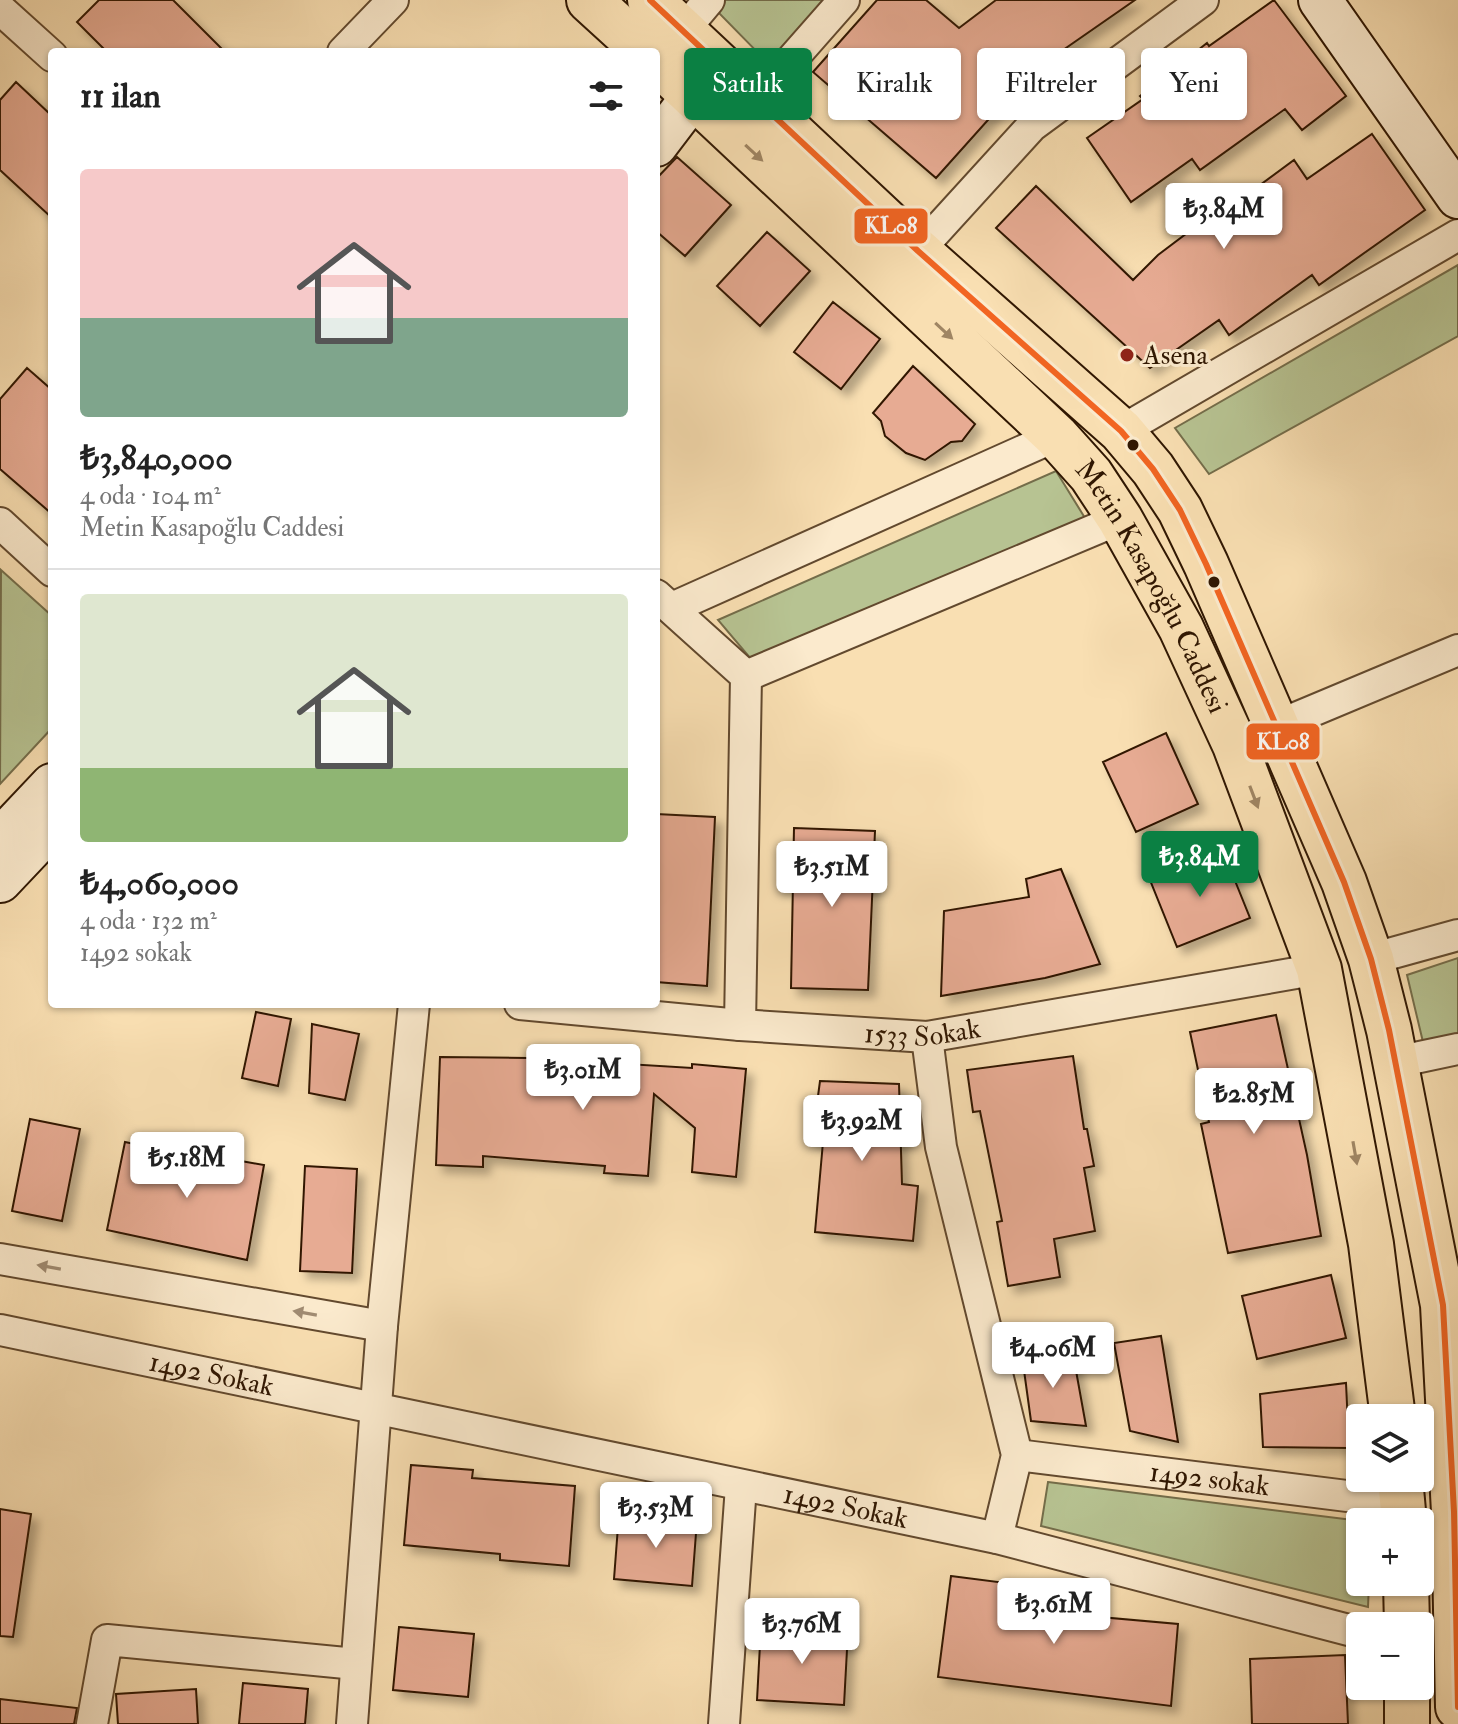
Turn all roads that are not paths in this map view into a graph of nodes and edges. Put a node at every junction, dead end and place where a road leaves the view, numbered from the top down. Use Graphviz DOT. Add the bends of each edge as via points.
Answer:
graph roads {
  1 [pos="393,0"];
  2 [pos="589,0"];
  3 [pos="650,0"];
  4 [pos="844,0"];
  5 [pos="1203,0"];
  6 [pos="1320,0"];
  7 [pos="0,9"];
  8 [pos="668,47"];
  9 [pos="347,48"];
  10 [pos="802,48"];
  11 [pos="48,52"];
  12 [pos="684,62"];
  13 [pos="684,108"];
  14 [pos="744,120"];
  15 [pos="777,120"];
  16 [pos="660,140"];
  17 [pos="1458,197"];
  18 [pos="1458,235"];
  19 [pos="918,251"];
  20 [pos="1121,431"];
  21 [pos="1056,436"];
  22 [pos="1120,519"];
  23 [pos="0,523"];
  24 [pos="48,567"];
  25 [pos="664,602"];
  26 [pos="1458,650"];
  27 [pos="746,676"];
  28 [pos="1279,725"];
  29 [pos="48,789"];
  30 [pos="48,830"];
  31 [pos="0,840"];
  32 [pos="0,881"];
  33 [pos="1458,935"];
  34 [pos="1371,959"];
  35 [pos="1319,969"];
  36 [pos="414,1008"];
  37 [pos="562,1008"];
  38 [pos="740,1025"];
  39 [pos="927,1037"];
  40 [pos="1458,1049"];
  41 [pos="1396,1062"];
  42 [pos="0,1259"];
  43 [pos="382,1326"];
  44 [pos="0,1330"];
  45 [pos="1391,1404"];
  46 [pos="377,1407"];
  47 [pos="1017,1455"];
  48 [pos="741,1486"];
  49 [pos="1402,1501"];
  50 [pos="1456,1512"];
  51 [pos="997,1538"];
  52 [pos="1346,1629"];
  53 [pos="356,1664"];
  54 [pos="1458,1682"];
  55 [pos="1407,1700"];
  56 [pos="92,1724"];
  57 [pos="352,1724"];
  58 [pos="724,1724"];
  59 [pos="1407,1724"];
  1 -- 9 [label="street"];
  2 -- 8 [label="main road, Metin Kasapoğlu Caddesi"];
  3 -- 8 [label="main road, Metin Kasapoğlu Caddesi"];
  4 -- 10 [label="street"];
  5 -- 19 [label="street" via="1032,126"];
  6 -- 17 [label="street"];
  7 -- 11 [label="street"];
  8 -- 12 [label="main road, Metin Kasapoğlu Caddesi"];
  13 -- 16 [label="street"];
  14 -- 21 [label="main road, Metin Kasapoğlu Caddesi, one-way"];
  15 -- 19 [label="main road, Metin Kasapoğlu Caddesi"];
  18 -- 20 [label="street"];
  19 -- 20 [label="main road, Metin Kasapoğlu Caddesi"];
  20 -- 28 [label="main road, Metin Kasapoğlu Caddesi" via="1180,510"];
  21 -- 22 [label="main road, Metin Kasapoğlu Caddesi"];
  21 -- 25 [label="street"];
  22 -- 27 [label="street"];
  22 -- 35 [label="main road, Metin Kasapoğlu Caddesi, one-way" via="1181,628 1235,745"];
  23 -- 24 [label="street"];
  25 -- 27 [label="street"];
  26 -- 28 [label="street"];
  27 -- 38 [label="street"];
  28 -- 34 [label="main road, Metin Kasapoğlu Caddesi"];
  29 -- 31 [label="street"];
  30 -- 32 [label="street"];
  33 -- 34 [label="street"];
  34 -- 41 [label="main road, Metin Kasapoğlu Caddesi"];
  35 -- 39 [label="street, 1533 Sokak"];
  35 -- 45 [label="main road, Metin Kasapoğlu Caddesi, one-way" via="1371,1244"];
  36 -- 43 [label="street"];
  37 -- 38 [label="street, 1533 Sokak"];
  38 -- 39 [label="street, 1533 Sokak"];
  39 -- 47 [label="street" via="941,1147"];
  40 -- 41 [label="street"];
  41 -- 50 [label="main road, Metin Kasapoğlu Caddesi" via="1443,1305"];
  43 -- 42 [label="street, one-way"];
  43 -- 46 [label="street"];
  44 -- 46 [label="street, 1492 Sokak"];
  46 -- 48 [label="street, 1492 Sokak"];
  46 -- 53 [label="street"];
  47 -- 49 [label="street, 1492 sokak"];
  47 -- 51 [label="street"];
  48 -- 51 [label="street, 1492 Sokak"];
  48 -- 58 [label="street"];
  50 -- 54 [label="main road, Metin Kasapoğlu Caddesi"];
  51 -- 52 [label="street, 1492 Sokak"];
  53 -- 56 [label="street" via="107,1640"];
  53 -- 57 [label="street"];
  55 -- 59 [label="main road"];
}
